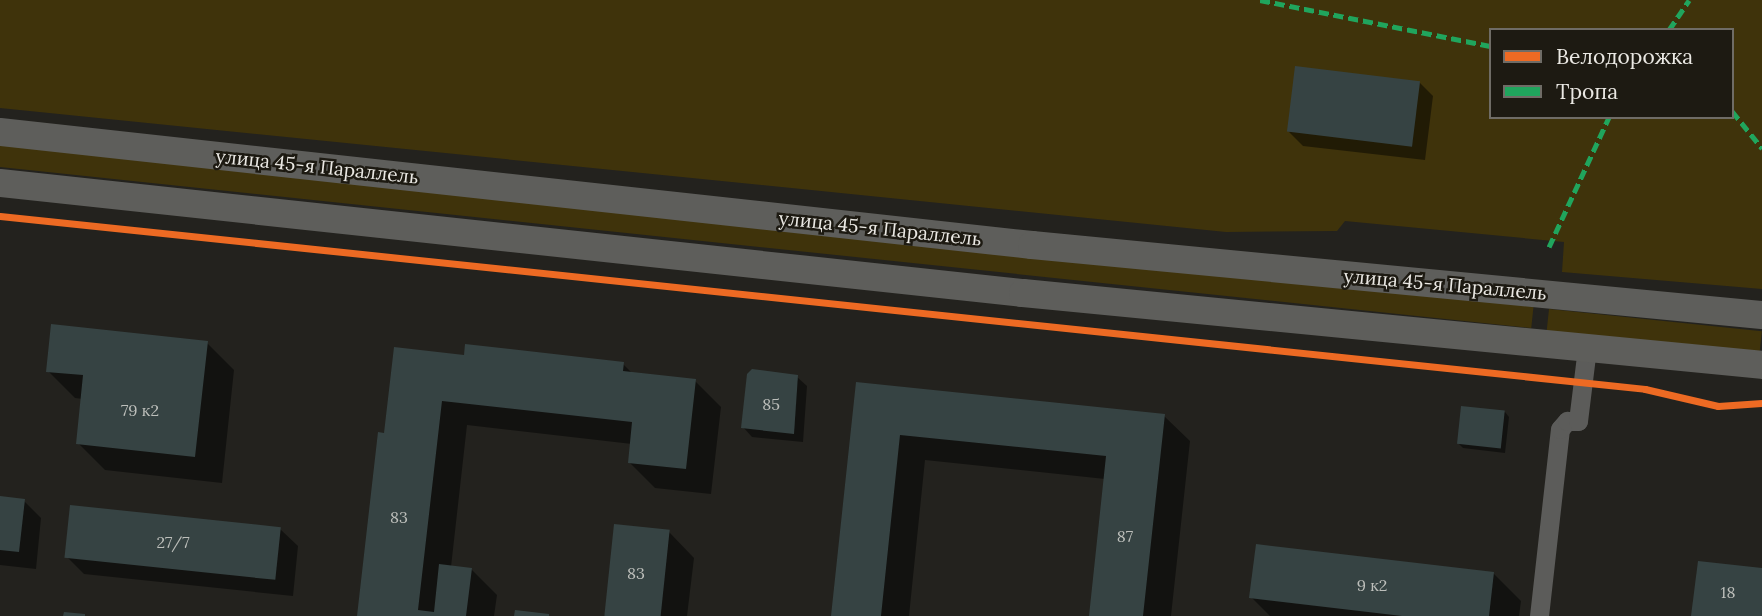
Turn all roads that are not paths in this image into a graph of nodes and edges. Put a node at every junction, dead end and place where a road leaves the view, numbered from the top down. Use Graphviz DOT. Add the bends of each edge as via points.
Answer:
graph roads {
  1 [pos="0,132"];
  2 [pos="0,183"];
  3 [pos="1762,315"];
  4 [pos="1587,348"];
  5 [pos="1762,365"];
  6 [pos="1539,616"];
  1 -- 3 [label="main road, улица 45-я Параллель" via="1032,246"];
  2 -- 4 [label="main road"];
  4 -- 5 [label="main road"];
  4 -- 6 [label="street" via="1578,421 1567,421 1560,429"];
}
